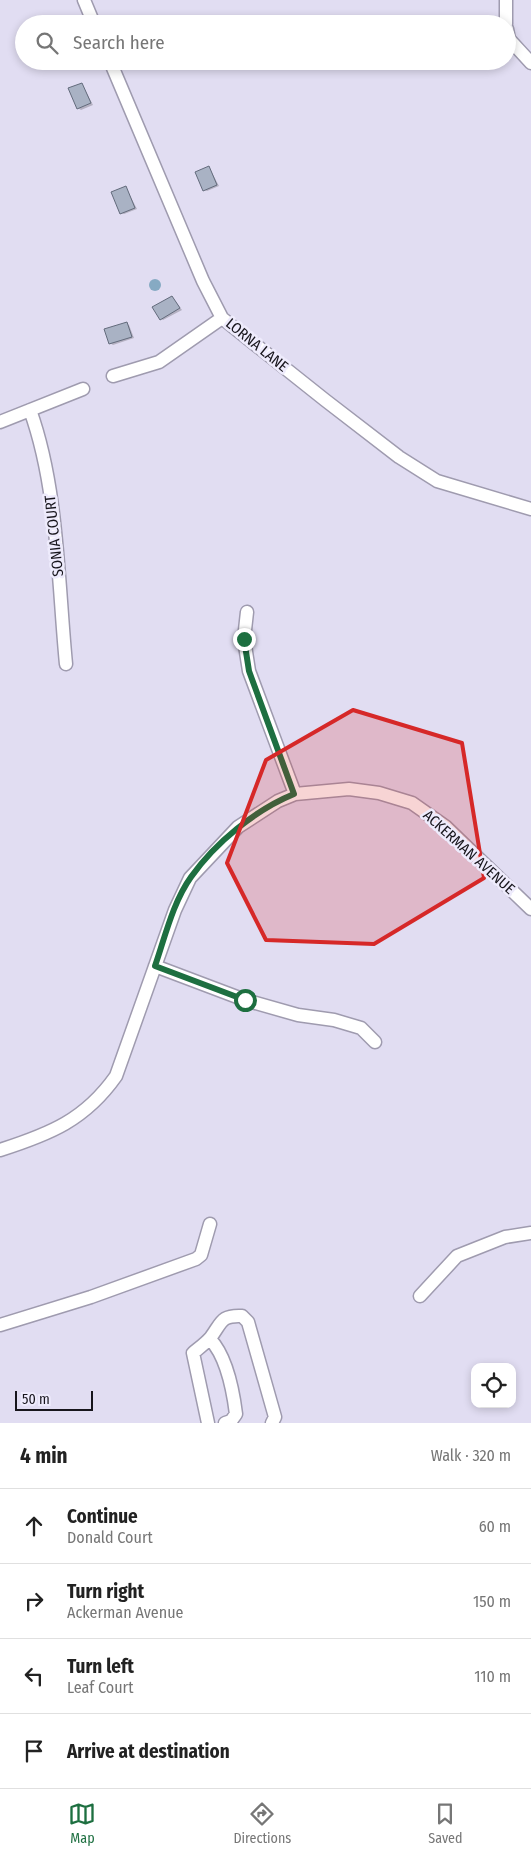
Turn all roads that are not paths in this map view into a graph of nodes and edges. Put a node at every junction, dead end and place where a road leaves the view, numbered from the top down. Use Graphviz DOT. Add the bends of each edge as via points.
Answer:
graph roads {
  1 [pos="84,0"];
  2 [pos="506,0"];
  3 [pos="90,15"];
  4 [pos="506,15"];
  5 [pos="516,46"];
  6 [pos="531,62"];
  7 [pos="114,70"];
  8 [pos="222,318"];
  9 [pos="114,376"];
  10 [pos="83,389"];
  11 [pos="30,410"];
  12 [pos="0,422"];
  13 [pos="531,509"];
  14 [pos="247,612"];
  15 [pos="66,664"];
  16 [pos="294,794"];
  17 [pos="531,908"];
  18 [pos="155,966"];
  19 [pos="375,1042"];
  20 [pos="0,1150"];
  21 [pos="210,1224"];
  22 [pos="531,1233"];
  23 [pos="420,1296"];
  24 [pos="0,1324"];
  25 [pos="210,1338"];
  26 [pos="208,1423"];
  27 [pos="225,1423"];
  28 [pos="272,1423"];
  1 -- 3 [label="street"];
  2 -- 4 [label="street"];
  5 -- 6 [label="street"];
  7 -- 8 [label="street, LORNA LANE"];
  8 -- 9 [label="street" via="159,362"];
  8 -- 13 [label="street, LORNA LANE" via="325,400 437,481"];
  10 -- 11 [label="street"];
  11 -- 12 [label="street"];
  11 -- 15 [label="street, SONIA COURT" via="41,440 50,499"];
  14 -- 16 [label="street" via="244,639 249,671"];
  16 -- 17 [label="street, ACKERMAN AVENUE" via="349,789 412,803 446,827"];
  16 -- 18 [label="street, ACKERMAN AVENUE" via="238,827 190,878"];
  18 -- 19 [label="street" via="245,1000 361,1028"];
  18 -- 20 [label="street, ACKERMAN AVENUE" via="116,1076 101,1097 72,1121 40,1137"];
  21 -- 24 [label="street" via="202,1255 196,1259 91,1297"];
  22 -- 23 [label="street" via="505,1237 457,1256"];
  25 -- 26 [label="street" via="193,1353"];
  25 -- 27 [label="street" via="218,1348 234,1396 236,1414 231,1422"];
  25 -- 28 [label="street" via="222,1319 242,1316 248,1322 275,1418"];
}
